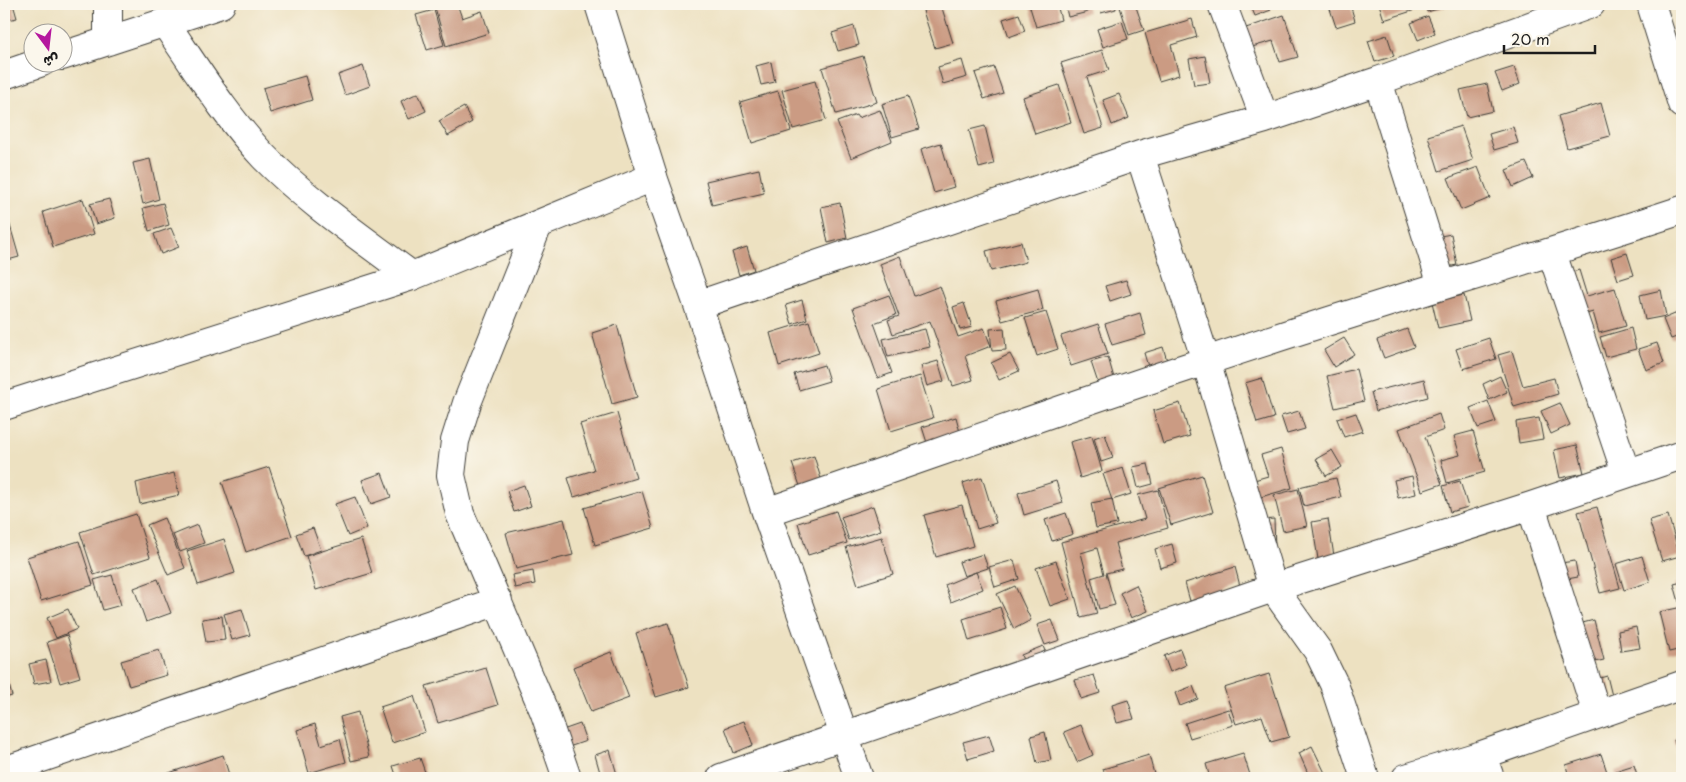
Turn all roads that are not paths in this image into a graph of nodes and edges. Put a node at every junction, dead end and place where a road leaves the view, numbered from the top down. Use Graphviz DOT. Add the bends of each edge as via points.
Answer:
graph roads {
  1 [pos="108,4"];
  2 [pos="222,4"];
  3 [pos="599,4"];
  4 [pos="1222,4"];
  5 [pos="1591,4"];
  6 [pos="1651,4"];
  7 [pos="165,23"];
  8 [pos="108,40"];
  9 [pos="72,53"];
  10 [pos="22,69"];
  11 [pos="4,75"];
  12 [pos="1378,81"];
  13 [pos="1682,104"];
  14 [pos="1265,119"];
  15 [pos="1140,155"];
  16 [pos="653,177"];
  17 [pos="1682,210"];
  18 [pos="538,225"];
  19 [pos="1552,253"];
  20 [pos="412,276"];
  21 [pos="1442,285"];
  22 [pos="698,305"];
  23 [pos="1206,361"];
  24 [pos="4,406"];
  25 [pos="1682,454"];
  26 [pos="1626,472"];
  27 [pos="1531,506"];
  28 [pos="766,512"];
  29 [pos="1273,588"];
  30 [pos="498,600"];
  31 [pos="1682,685"];
  32 [pos="1597,714"];
  33 [pos="844,736"];
  34 [pos="1486,766"];
  35 [pos="4,771"];
  36 [pos="567,778"];
  37 [pos="721,778"];
  38 [pos="859,778"];
  39 [pos="1365,778"];
  40 [pos="1406,778"];
  1 -- 8 [label="street"];
  2 -- 7 [label="street"];
  3 -- 16 [label="street"];
  4 -- 14 [label="street"];
  5 -- 12 [label="street"];
  6 -- 13 [label="street"];
  7 -- 8 [label="street"];
  7 -- 20 [label="street" via="224,108 263,156 298,189"];
  8 -- 9 [label="street"];
  10 -- 11 [label="street"];
  12 -- 14 [label="street"];
  12 -- 21 [label="street"];
  14 -- 15 [label="street"];
  15 -- 22 [label="street"];
  15 -- 23 [label="street"];
  16 -- 18 [label="street"];
  16 -- 22 [label="street"];
  17 -- 19 [label="street"];
  18 -- 20 [label="street"];
  18 -- 30 [label="street" via="466,403 455,441 451,475 460,514"];
  19 -- 21 [label="street"];
  19 -- 26 [label="street"];
  20 -- 24 [label="street"];
  21 -- 23 [label="street"];
  22 -- 28 [label="street"];
  23 -- 28 [label="street"];
  23 -- 29 [label="street"];
  25 -- 26 [label="street"];
  26 -- 27 [label="street"];
  27 -- 29 [label="street"];
  27 -- 32 [label="street"];
  28 -- 33 [label="street"];
  29 -- 33 [label="street"];
  29 -- 39 [label="street" via="1318,651 1330,675"];
  30 -- 35 [label="street"];
  30 -- 36 [label="street" via="544,711"];
  31 -- 32 [label="street"];
  32 -- 34 [label="street"];
  33 -- 37 [label="street"];
  33 -- 38 [label="street"];
  34 -- 40 [label="street"];
}
